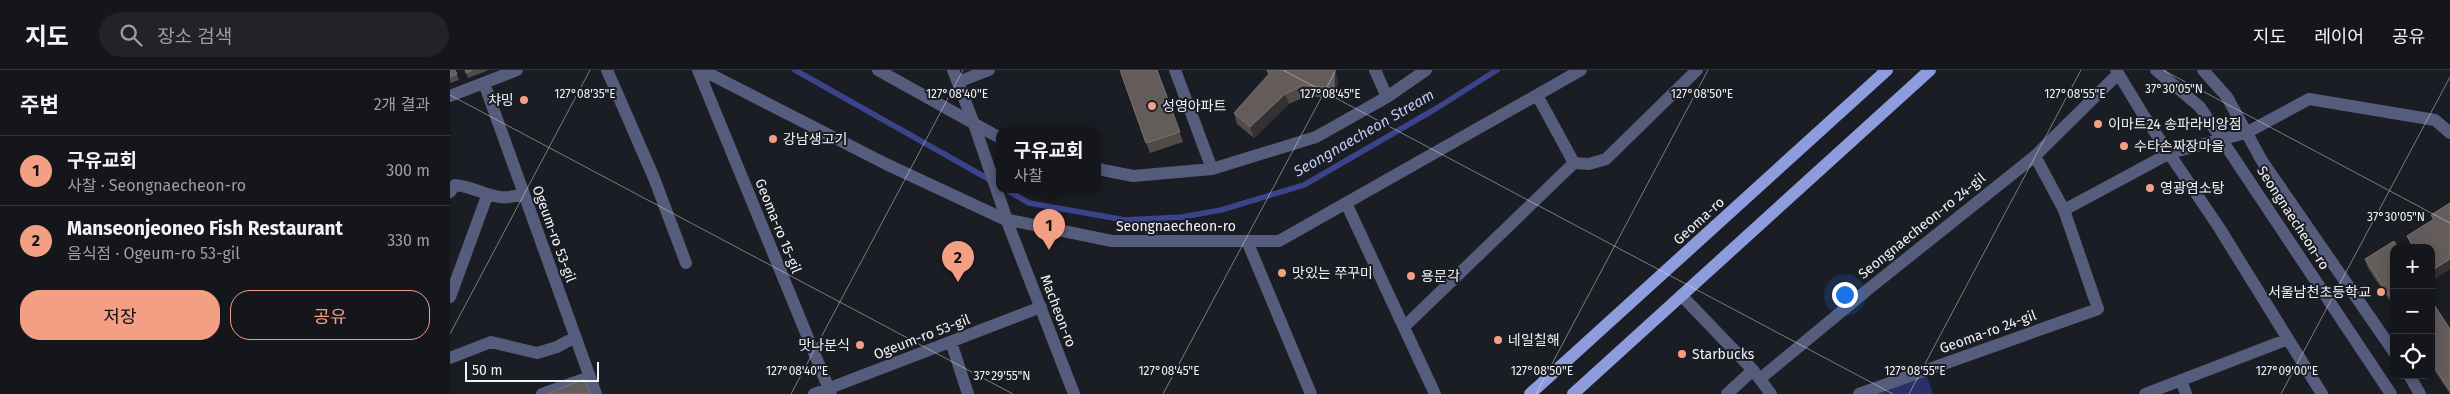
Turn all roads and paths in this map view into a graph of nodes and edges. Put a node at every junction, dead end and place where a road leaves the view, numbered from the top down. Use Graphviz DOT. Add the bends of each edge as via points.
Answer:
graph roads {
  1 [pos="517,70"];
  2 [pos="608,70"];
  3 [pos="698,70"];
  4 [pos="702,70"];
  5 [pos="878,70"];
  6 [pos="953,70"];
  7 [pos="989,70"];
  8 [pos="1175,70"];
  9 [pos="1375,70"];
  10 [pos="1426,70"];
  11 [pos="1582,70"];
  12 [pos="1697,70"];
  13 [pos="1887,70"];
  14 [pos="1930,70"];
  15 [pos="2156,70"];
  16 [pos="2203,70"];
  17 [pos="2118,72"];
  18 [pos="958,82"];
  19 [pos="484,84"];
  20 [pos="1538,95"];
  21 [pos="450,96"];
  22 [pos="1387,96"];
  23 [pos="974,124"];
  24 [pos="2246,133"];
  25 [pos="2450,133"];
  26 [pos="996,136"];
  27 [pos="2223,139"];
  28 [pos="2170,153"];
  29 [pos="2035,156"];
  30 [pos="1574,163"];
  31 [pos="1212,169"];
  32 [pos="1101,170"];
  33 [pos="996,189"];
  34 [pos="450,192"];
  35 [pos="997,193"];
  36 [pos="523,194"];
  37 [pos="487,196"];
  38 [pos="1346,203"];
  39 [pos="2064,210"];
  40 [pos="1248,241"];
  41 [pos="686,264"];
  42 [pos="1682,296"];
  43 [pos="450,297"];
  44 [pos="1041,307"];
  45 [pos="1405,326"];
  46 [pos="575,337"];
  47 [pos="2288,338"];
  48 [pos="951,342"];
  49 [pos="2390,346"];
  50 [pos="450,358"];
  51 [pos="1757,374"];
  52 [pos="590,377"];
  53 [pos="2411,379"];
  54 [pos="2181,380"];
  55 [pos="830,391"];
  56 [pos="542,394"];
  57 [pos="596,394"];
  58 [pos="814,394"];
  59 [pos="968,394"];
  60 [pos="1074,394"];
  61 [pos="1311,394"];
  62 [pos="1435,394"];
  63 [pos="1530,394"];
  64 [pos="1573,394"];
  65 [pos="1727,394"];
  66 [pos="1771,394"];
  67 [pos="1859,394"];
  68 [pos="2145,394"];
  69 [pos="2186,394"];
  70 [pos="2322,394"];
  71 [pos="2391,394"];
  72 [pos="2420,394"];
  1 -- 19 [label="street"];
  2 -- 41 [label="street"];
  3 -- 55 [label="street, Geoma-ro 15-gil"];
  4 -- 40 [label="street, Seongnaecheon-ro" via="886,164 1004,219 1112,241"];
  5 -- 23 [label="street"];
  6 -- 18 [label="street, Macheon-ro"];
  7 -- 18 [label="street"];
  8 -- 31 [label="street"];
  9 -- 22 [label="street"];
  10 -- 22 [label="street"];
  11 -- 20 [label="street, Seongnaecheon-ro"];
  12 -- 30 [label="street" via="1606,159 1589,164"];
  13 -- 63 [label="main road, Geoma-ro"];
  14 -- 42 [label="main road"];
  15 -- 27 [label="street, Seongnaecheon-ro" via="2200,107"];
  16 -- 24 [label="street, Seongnaecheon-ro" via="2227,97"];
  17 -- 28 [label="street"];
  17 -- 29 [label="street, Seongnaecheon-ro 24-gil"];
  18 -- 23 [label="street, Macheon-ro"];
  19 -- 21 [label="street"];
  19 -- 36 [label="street, Ogeum-ro 53-gil"];
  20 -- 30 [label="street"];
  20 -- 38 [label="street, Seongnaecheon-ro"];
  22 -- 31 [label="street" via="1316,137"];
  23 -- 26 [label="street"];
  23 -- 33 [label="street, Macheon-ro"];
  24 -- 25 [label="street" via="2309,99 2435,120"];
  24 -- 27 [label="street"];
  24 -- 49 [label="street, Seongnaecheon-ro"];
  27 -- 28 [label="street"];
  27 -- 71 [label="street, Seongnaecheon-ro"];
  28 -- 39 [label="street"];
  28 -- 47 [label="street"];
  29 -- 39 [label="street"];
  29 -- 51 [label="street, Seongnaecheon-ro 24-gil"];
  30 -- 45 [label="street"];
  31 -- 32 [label="street" via="1132,176"];
  34 -- 37 [label="street" via="455,185"];
  35 -- 44 [label="street, Macheon-ro"];
  36 -- 37 [label="street" via="510,199"];
  36 -- 46 [label="street, Ogeum-ro 53-gil"];
  37 -- 43 [label="street"];
  38 -- 40 [label="street, Seongnaecheon-ro" via="1279,241"];
  38 -- 45 [label="street"];
  39 -- 67 [label="street, Geoma-ro 24-gil" via="2098,309"];
  40 -- 61 [label="street"];
  42 -- 51 [label="street"];
  42 -- 64 [label="main road"];
  44 -- 48 [label="street, Ogeum-ro 53-gil"];
  44 -- 60 [label="street, Macheon-ro"];
  45 -- 62 [label="street"];
  46 -- 50 [label="street" via="537,353 491,342"];
  46 -- 52 [label="street, Ogeum-ro 53-gil"];
  47 -- 54 [label="street"];
  47 -- 70 [label="street"];
  48 -- 55 [label="street, Ogeum-ro 53-gil"];
  48 -- 59 [label="street"];
  51 -- 65 [label="street, Seongnaecheon-ro 24-gil"];
  51 -- 66 [label="street"];
  52 -- 56 [label="street"];
  52 -- 57 [label="street, Ogeum-ro 53-gil"];
  53 -- 72 [label="street"];
  54 -- 68 [label="street"];
  54 -- 69 [label="street"];
  55 -- 58 [label="street, Ogeum-ro 53-gil"];
}
